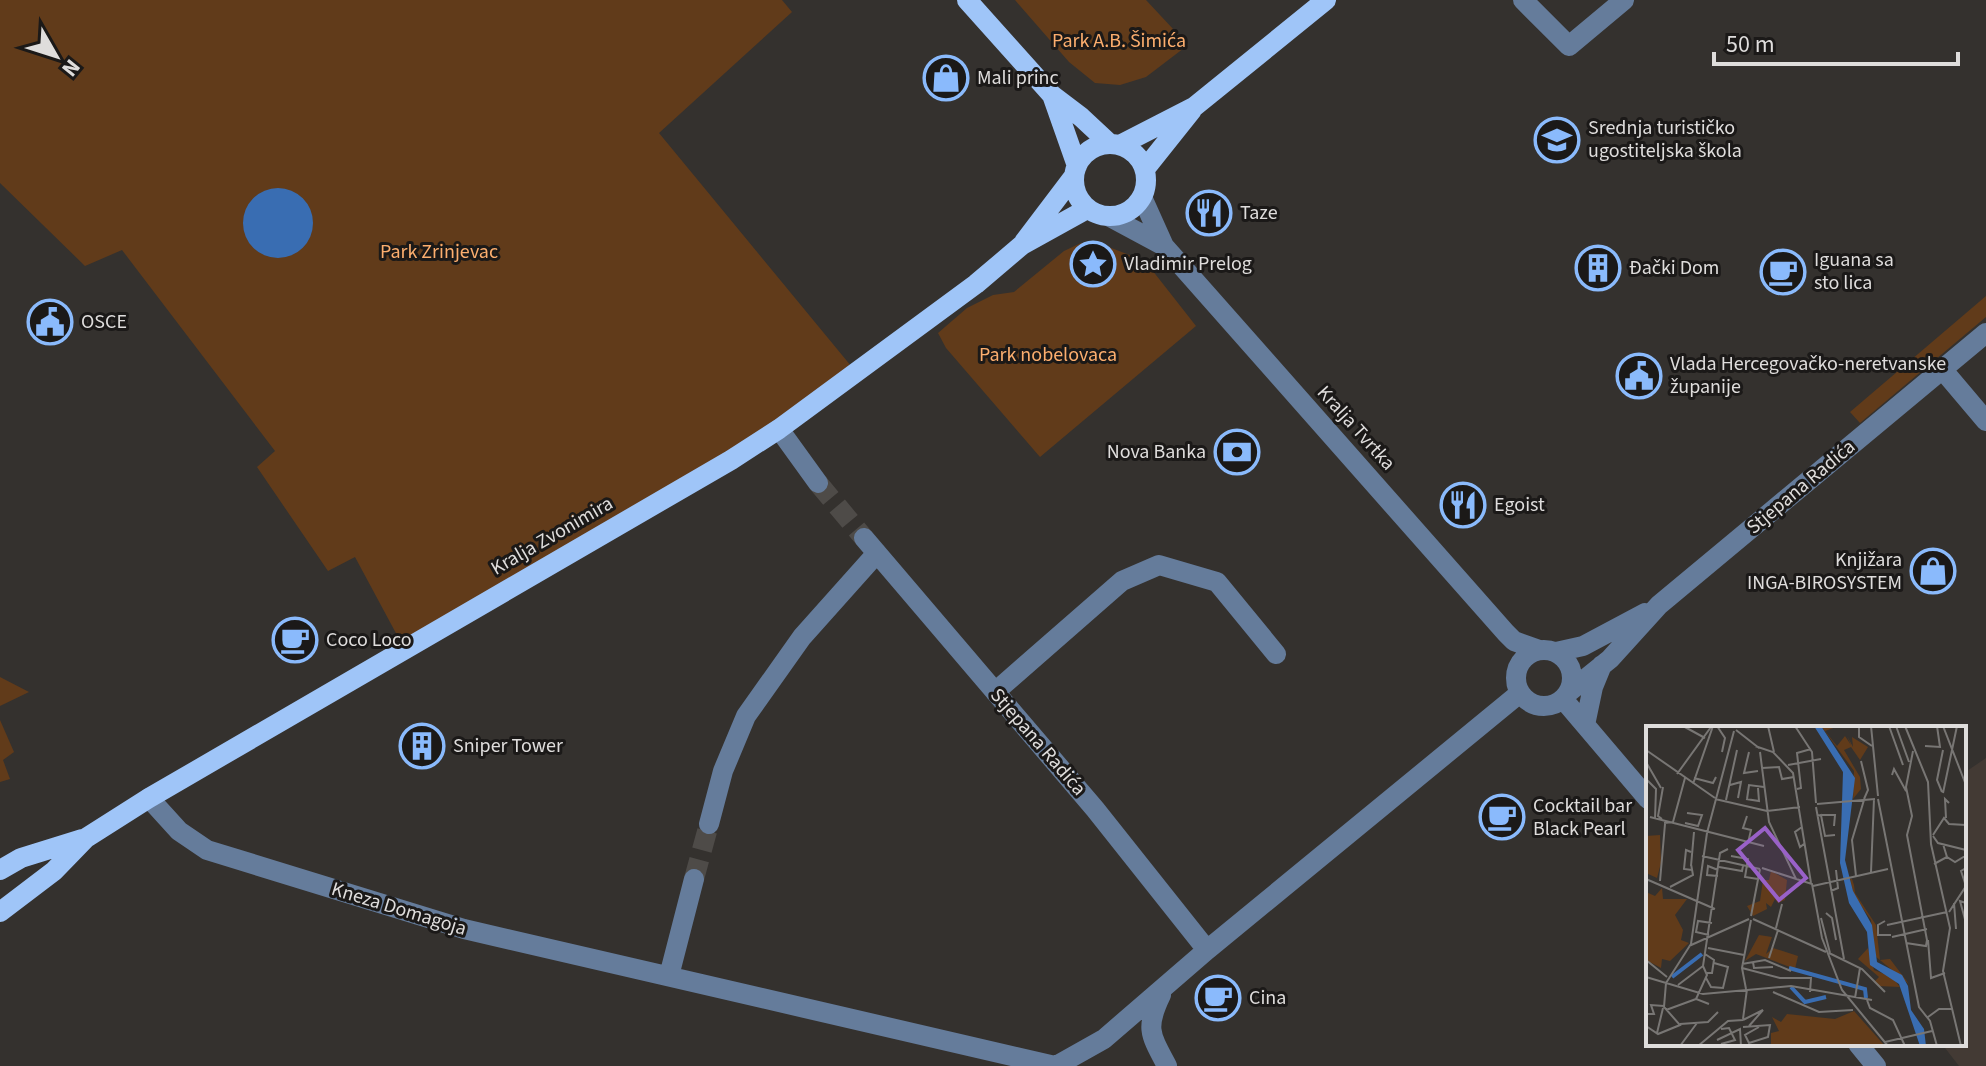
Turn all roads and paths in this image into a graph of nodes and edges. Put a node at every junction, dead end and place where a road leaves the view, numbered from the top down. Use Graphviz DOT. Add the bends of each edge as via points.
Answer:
graph roads {
  1 [pos="967,0"];
  2 [pos="1326,0"];
  3 [pos="1523,0"];
  4 [pos="1624,0"];
  5 [pos="1052,95"];
  6 [pos="1194,107"];
  7 [pos="1115,145"];
  8 [pos="1145,169"];
  9 [pos="1075,171"];
  10 [pos="1142,197"];
  11 [pos="1087,209"];
  12 [pos="1110,217"];
  13 [pos="1022,245"];
  14 [pos="1164,246"];
  15 [pos="1986,333"];
  16 [pos="1942,369"];
  17 [pos="1986,421"];
  18 [pos="779,429"];
  19 [pos="818,483"];
  20 [pos="1659,605"];
  21 [pos="1514,641"];
  22 [pos="1548,651"];
  23 [pos="1276,654"];
  24 [pos="1602,665"];
  25 [pos="1519,666"];
  26 [pos="995,692"];
  27 [pos="1520,693"];
  28 [pos="1566,696"];
  29 [pos="1585,725"];
  30 [pos="1646,797"];
  31 [pos="149,798"];
  32 [pos="709,824"];
  33 [pos="86,838"];
  34 [pos="0,870"];
  35 [pos="694,879"];
  36 [pos="0,912"];
  37 [pos="1207,950"];
  38 [pos="669,976"];
  39 [pos="1165,988"];
  40 [pos="1857,1046"];
  41 [pos="1858,1046"];
  42 [pos="1056,1066"];
  43 [pos="1167,1066"];
  44 [pos="1864,1066"];
  45 [pos="1876,1066"];
  1 -- 5 [label="main road"];
  2 -- 6 [label="main road"];
  3 -- 4 [label="street" via="1569,46"];
  5 -- 7 [label="main road"];
  5 -- 9 [label="main road"];
  6 -- 7 [label="main road"];
  6 -- 8 [label="main road"];
  7 -- 8 [label="main road" via="1133,152"];
  7 -- 9 [label="main road" via="1087,152"];
  8 -- 10 [label="main road"];
  9 -- 11 [label="main road" via="1076,194"];
  9 -- 13 [label="main road, Kralja Zvonimira"];
  10 -- 12 [label="main road" via="1129,211"];
  10 -- 14 [label="street, Kralja Tvrtka"];
  11 -- 12 [label="main road"];
  11 -- 13 [label="main road, Kralja Zvonimira"];
  12 -- 14 [label="street, Kralja Tvrtka"];
  13 -- 18 [label="main road, Kralja Zvonimira"];
  14 -- 21 [label="street, Kralja Tvrtka"];
  15 -- 16 [label="street, Stjepana Radića"];
  16 -- 17 [label="street"];
  16 -- 20 [label="street, Stjepana Radića"];
  18 -- 19 [label="street"];
  18 -- 31 [label="main road, Kralja Zvonimira"];
  20 -- 22 [label="street, Stjepana Radića" via="1583,646"];
  20 -- 24 [label="street, Stjepana Radića"];
  21 -- 22 [label="street"];
  21 -- 25 [label="street"];
  22 -- 25 [label="street" via="1531,653"];
  22 -- 28 [label="street" via="1570,665 1572,683"];
  23 -- 26 [label="street" via="1217,582 1159,565 1122,581"];
  24 -- 28 [label="street, Stjepana Radića"];
  24 -- 29 [label="street"];
  25 -- 27 [label="street"];
  26 -- 32 [label="street, Stjepana Radića" via="870,546 746,716"];
  26 -- 37 [label="street, Stjepana Radića"];
  27 -- 28 [label="street" via="1545,706"];
  27 -- 37 [label="street"];
  28 -- 29 [label="street"];
  29 -- 30 [label="street"];
  31 -- 33 [label="main road, Kralja Zvonimira"];
  31 -- 38 [label="street, Kneza Domagoja" via="193,842 228,857 464,929"];
  33 -- 34 [label="main road, Kralja Zvonimira"];
  33 -- 36 [label="main road, Kralja Zvonimira" via="54,871"];
  35 -- 38 [label="street"];
  37 -- 39 [label="street"];
  38 -- 42 [label="street, Kneza Domagoja"];
  39 -- 42 [label="street" via="1104,1039"];
  39 -- 43 [label="street" via="1150,1018 1153,1040"];
  40 -- 44 [label="street"];
  41 -- 45 [label="street"];
}
